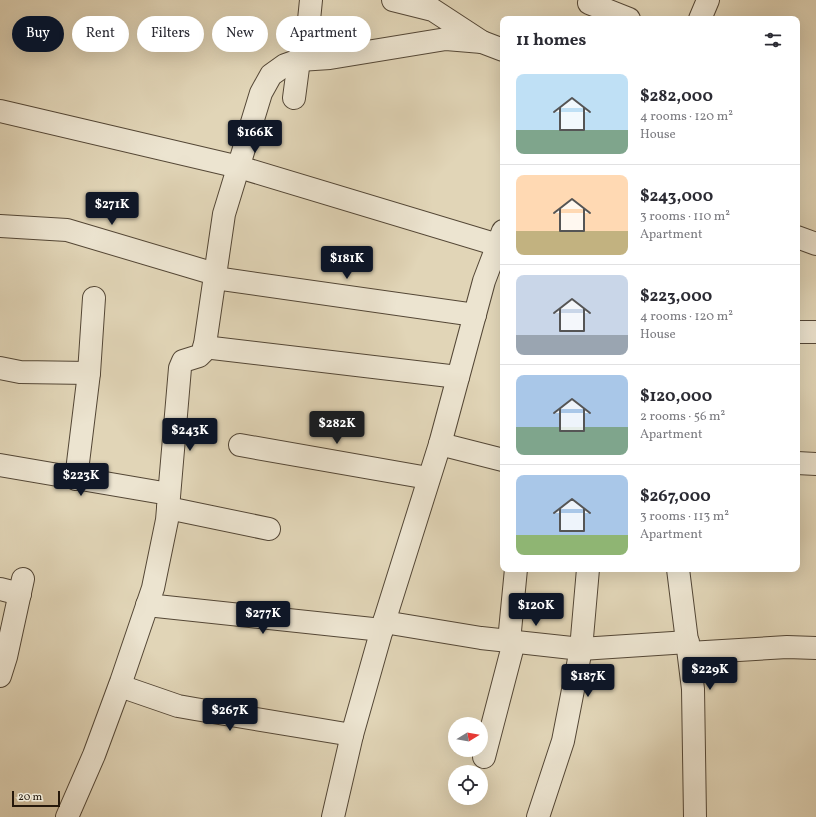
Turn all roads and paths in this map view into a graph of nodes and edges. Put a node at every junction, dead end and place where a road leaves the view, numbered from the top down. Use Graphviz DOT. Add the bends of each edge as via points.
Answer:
graph roads {
  1 [pos="311,0"];
  2 [pos="393,0"];
  3 [pos="708,0"];
  4 [pos="588,7"];
  5 [pos="619,16"];
  6 [pos="701,16"];
  7 [pos="482,42"];
  8 [pos="500,49"];
  9 [pos="300,60"];
  10 [pos="294,98"];
  11 [pos="0,111"];
  12 [pos="239,167"];
  13 [pos="0,226"];
  14 [pos="500,238"];
  15 [pos="800,239"];
  16 [pos="816,244"];
  17 [pos="215,276"];
  18 [pos="94,298"];
  19 [pos="475,315"];
  20 [pos="800,332"];
  21 [pos="816,332"];
  22 [pos="204,347"];
  23 [pos="0,368"];
  24 [pos="89,373"];
  25 [pos="458,377"];
  26 [pos="440,444"];
  27 [pos="240,445"];
  28 [pos="500,459"];
  29 [pos="800,463"];
  30 [pos="816,464"];
  31 [pos="0,465"];
  32 [pos="76,478"];
  33 [pos="428,478"];
  34 [pos="168,501"];
  35 [pos="269,529"];
  36 [pos="516,572"];
  37 [pos="588,572"];
  38 [pos="678,572"];
  39 [pos="14,587"];
  40 [pos="147,605"];
  41 [pos="383,626"];
  42 [pos="512,641"];
  43 [pos="689,648"];
  44 [pos="816,648"];
  45 [pos="581,649"];
  46 [pos="0,676"];
  47 [pos="120,686"];
  48 [pos="352,734"];
  49 [pos="488,740"];
  50 [pos="67,817"];
  51 [pos="333,817"];
  52 [pos="538,817"];
  53 [pos="695,817"];
  1 -- 9 [label="street" via="308,30"];
  2 -- 7 [label="street" via="433,10"];
  3 -- 6 [label="street"];
  4 -- 5 [label="street"];
  7 -- 8 [label="street"];
  7 -- 9 [label="street" via="446,39 330,58"];
  9 -- 10 [label="street"];
  9 -- 12 [label="street" via="285,64 271,75 261,93"];
  11 -- 12 [label="street"];
  12 -- 14 [label="street"];
  12 -- 17 [label="street" via="224,214"];
  13 -- 17 [label="street" via="67,230"];
  14 -- 19 [label="street"];
  15 -- 16 [label="street"];
  17 -- 19 [label="street"];
  17 -- 22 [label="street"];
  18 -- 24 [label="street"];
  19 -- 25 [label="street"];
  20 -- 21 [label="street"];
  22 -- 25 [label="street"];
  22 -- 34 [label="street" via="199,356 184,361 180,368"];
  23 -- 24 [label="street" via="20,372"];
  24 -- 32 [label="street"];
  25 -- 26 [label="street"];
  26 -- 28 [label="street"];
  26 -- 33 [label="street"];
  27 -- 33 [label="street"];
  29 -- 30 [label="street"];
  31 -- 32 [label="street"];
  32 -- 34 [label="street"];
  33 -- 41 [label="street"];
  34 -- 35 [label="street"];
  34 -- 40 [label="street" via="153,588"];
  36 -- 42 [label="street"];
  37 -- 45 [label="street"];
  38 -- 43 [label="street"];
  39 -- 46 [label="street" via="6,657"];
  40 -- 41 [label="street" via="369,630"];
  40 -- 47 [label="street"];
  41 -- 42 [label="street"];
  41 -- 48 [label="street"];
  42 -- 45 [label="street"];
  42 -- 49 [label="street"];
  43 -- 44 [label="street"];
  43 -- 45 [label="street"];
  43 -- 53 [label="street" via="693,689"];
  45 -- 52 [label="street" via="562,741"];
  47 -- 48 [label="street" via="178,706"];
  47 -- 50 [label="street"];
  48 -- 51 [label="street"];
}
